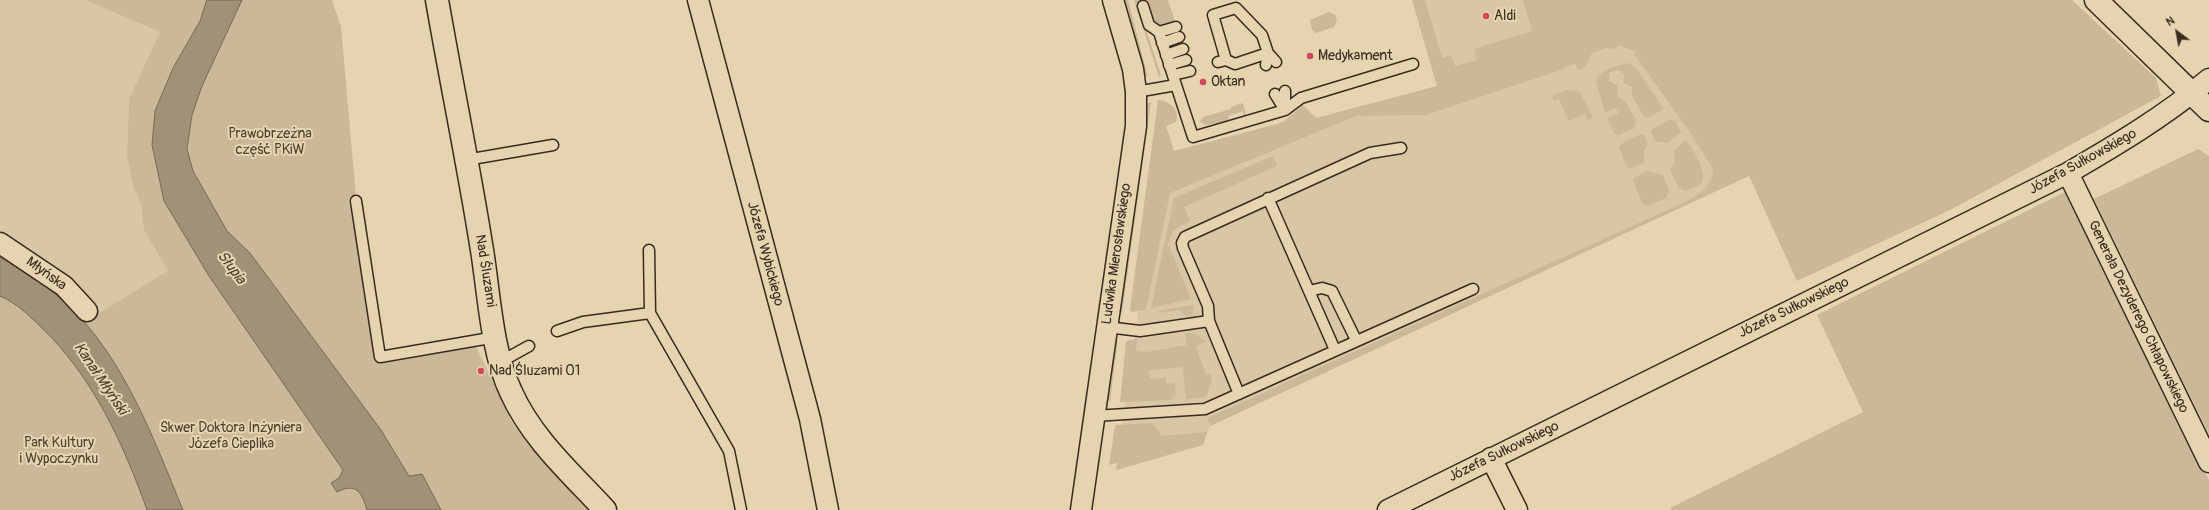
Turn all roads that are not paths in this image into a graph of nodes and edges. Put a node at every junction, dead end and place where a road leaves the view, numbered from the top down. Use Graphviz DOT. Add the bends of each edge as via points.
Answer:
graph roads {
  1 [pos="437,0"];
  2 [pos="698,0"];
  3 [pos="1113,0"];
  4 [pos="2096,0"];
  5 [pos="1235,4"];
  6 [pos="1143,6"];
  7 [pos="1176,27"];
  8 [pos="1159,32"];
  9 [pos="1179,37"];
  10 [pos="1162,43"];
  11 [pos="1183,49"];
  12 [pos="1268,53"];
  13 [pos="1166,54"];
  14 [pos="1186,60"];
  15 [pos="1276,62"];
  16 [pos="1413,64"];
  17 [pos="1169,65"];
  18 [pos="1266,65"];
  19 [pos="1190,70"];
  20 [pos="2209,79"];
  21 [pos="1174,80"];
  22 [pos="1286,91"];
  23 [pos="1136,92"];
  24 [pos="2192,93"];
  25 [pos="1274,94"];
  26 [pos="1285,110"];
  27 [pos="2209,110"];
  28 [pos="553,145"];
  29 [pos="1401,148"];
  30 [pos="466,160"];
  31 [pos="2068,173"];
  32 [pos="1268,198"];
  33 [pos="356,201"];
  34 [pos="0,242"];
  35 [pos="649,250"];
  36 [pos="1473,289"];
  37 [pos="1309,291"];
  38 [pos="87,311"];
  39 [pos="650,313"];
  40 [pos="1209,321"];
  41 [pos="1107,327"];
  42 [pos="557,331"];
  43 [pos="496,337"];
  44 [pos="1356,340"];
  45 [pos="529,346"];
  46 [pos="1335,350"];
  47 [pos="500,362"];
  48 [pos="1239,394"];
  49 [pos="1094,416"];
  50 [pos="1491,458"];
  51 [pos="2209,462"];
  52 [pos="605,510"];
  53 [pos="741,510"];
  54 [pos="828,510"];
  55 [pos="1082,510"];
  56 [pos="1388,510"];
  57 [pos="1517,510"];
  1 -- 30 [label="street, Nad Śluzami"];
  2 -- 54 [label="street, Józefa Wybickiego" via="810,419"];
  3 -- 23 [label="street, Ludwika Mierosławskiego" via="1133,69"];
  4 -- 24 [label="street"];
  5 -- 12 [label="lane" via="1262,35"];
  5 -- 12 [label="lane" via="1208,17 1222,61 1235,64"];
  6 -- 8 [label="lane" via="1149,25"];
  7 -- 8 [label="lane"];
  8 -- 10 [label="lane"];
  9 -- 10 [label="lane"];
  10 -- 13 [label="lane"];
  11 -- 13 [label="lane"];
  12 -- 15 [label="lane"];
  12 -- 18 [label="lane"];
  13 -- 17 [label="lane"];
  14 -- 17 [label="lane"];
  16 -- 26 [label="lane" via="1301,98"];
  17 -- 21 [label="lane"];
  19 -- 21 [label="lane"];
  20 -- 24 [label="street, Józefa Sułkowskiego"];
  21 -- 23 [label="lane"];
  21 -- 26 [label="lane" via="1194,136"];
  22 -- 26 [label="lane"];
  23 -- 41 [label="street, Ludwika Mierosławskiego" via="1136,126"];
  24 -- 27 [label="street"];
  24 -- 31 [label="street, Józefa Sułkowskiego" via="2139,132"];
  25 -- 26 [label="lane"];
  28 -- 30 [label="lane"];
  29 -- 32 [label="lane" via="1370,153"];
  30 -- 43 [label="street, Nad Śluzami"];
  31 -- 50 [label="street, Józefa Sułkowskiego"];
  31 -- 51 [label="street, Generała Dezyderego Chłapowskiego"];
  32 -- 37 [label="lane"];
  32 -- 40 [label="lane" via="1188,234 1183,240 1183,248 1208,306"];
  33 -- 43 [label="lane" via="380,357"];
  34 -- 38 [label="street, Młyńska" via="64,286"];
  35 -- 39 [label="lane"];
  36 -- 44 [label="lane"];
  37 -- 44 [label="lane" via="1322,288 1332,291"];
  37 -- 46 [label="lane"];
  39 -- 42 [label="lane" via="583,322"];
  39 -- 53 [label="lane" via="729,451"];
  40 -- 41 [label="lane" via="1140,332"];
  40 -- 48 [label="lane"];
  41 -- 49 [label="street, Ludwika Mierosławskiego"];
  43 -- 47 [label="street, Nad Śluzami"];
  44 -- 46 [label="lane"];
  45 -- 47 [label="lane"];
  46 -- 48 [label="lane"];
  47 -- 52 [label="street, Nad Śluzami" via="511,392 546,448"];
  48 -- 49 [label="lane" via="1198,411"];
  49 -- 55 [label="street, Ludwika Mierosławskiego"];
  50 -- 56 [label="street, Józefa Sułkowskiego"];
  50 -- 57 [label="street"];
}
